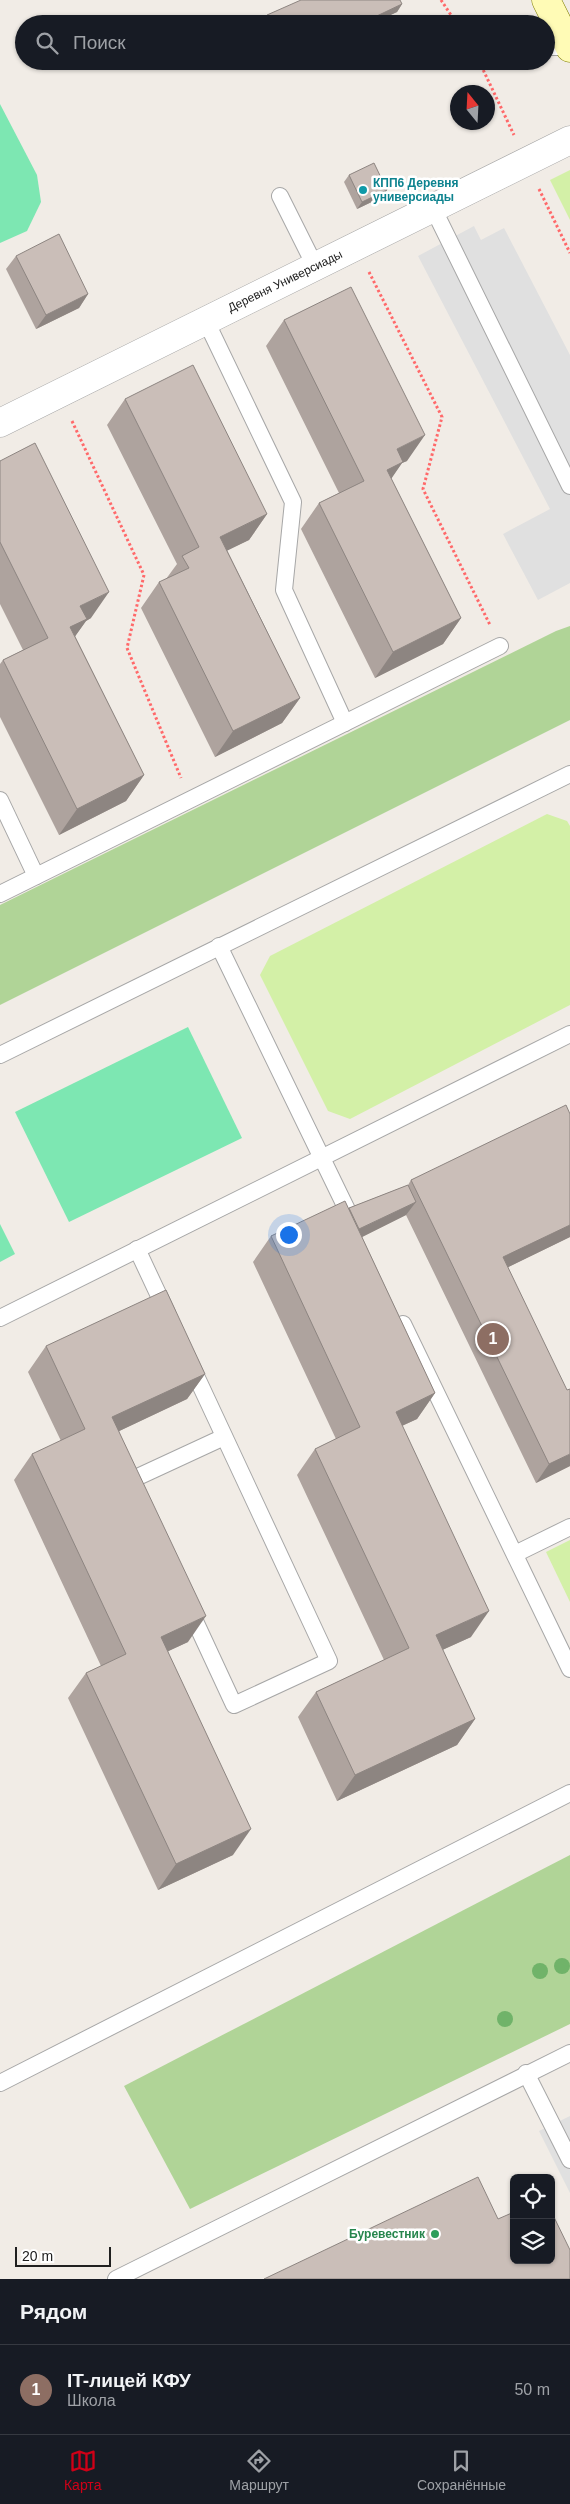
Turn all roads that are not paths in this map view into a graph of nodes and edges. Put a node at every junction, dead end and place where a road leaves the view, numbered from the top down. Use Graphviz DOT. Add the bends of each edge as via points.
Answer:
graph roads {
  1 [pos="546,0"];
  2 [pos="554,15"];
  3 [pos="555,18"];
  4 [pos="555,47"];
  5 [pos="570,48"];
  6 [pos="570,140"];
  7 [pos="280,196"];
  8 [pos="433,208"];
  9 [pos="315,266"];
  10 [pos="206,321"];
  11 [pos="0,423"];
  12 [pos="570,486"];
  13 [pos="500,646"];
  14 [pos="345,723"];
  15 [pos="570,774"];
  16 [pos="0,800"];
  17 [pos="36,876"];
  18 [pos="0,894"];
  19 [pos="219,946"];
  20 [pos="570,1034"];
  21 [pos="0,1055"];
  22 [pos="321,1158"];
  23 [pos="351,1218"];
  24 [pos="137,1250"];
  25 [pos="395,1308"];
  26 [pos="0,1318"];
  27 [pos="174,1330"];
  28 [pos="183,1348"];
  29 [pos="224,1437"];
  30 [pos="142,1508"];
  31 [pos="570,1527"];
  32 [pos="515,1554"];
  33 [pos="184,1597"];
  34 [pos="570,1669"];
  35 [pos="570,1793"];
  36 [pos="570,2053"];
  37 [pos="526,2073"];
  38 [pos="0,2083"];
  39 [pos="570,2160"];
  40 [pos="116,2279"];
  1 -- 2 [label="street"];
  3 -- 5 [label="street"];
  4 -- 5 [label="lane"];
  6 -- 8 [label="street, Деревня Универсиады"];
  7 -- 9 [label="lane"];
  8 -- 9 [label="street, Деревня Универсиады"];
  8 -- 12 [label="lane"];
  9 -- 10 [label="street, Деревня Универсиады"];
  10 -- 11 [label="street, Деревня Универсиады"];
  10 -- 14 [label="lane" via="293,502 284,590"];
  13 -- 14 [label="lane"];
  14 -- 17 [label="lane"];
  15 -- 19 [label="lane"];
  16 -- 17 [label="lane"];
  17 -- 18 [label="lane"];
  19 -- 21 [label="lane"];
  19 -- 22 [label="lane"];
  20 -- 22 [label="lane"];
  22 -- 23 [label="lane"];
  22 -- 24 [label="lane"];
  24 -- 26 [label="lane"];
  24 -- 27 [label="lane"];
  25 -- 32 [label="lane"];
  28 -- 29 [label="lane"];
  29 -- 30 [label="lane" via="129,1481"];
  29 -- 33 [label="lane" via="329,1661 234,1705"];
  31 -- 32 [label="lane"];
  32 -- 34 [label="lane"];
  35 -- 38 [label="lane"];
  36 -- 37 [label="lane"];
  37 -- 39 [label="lane"];
  37 -- 40 [label="lane"];
}
